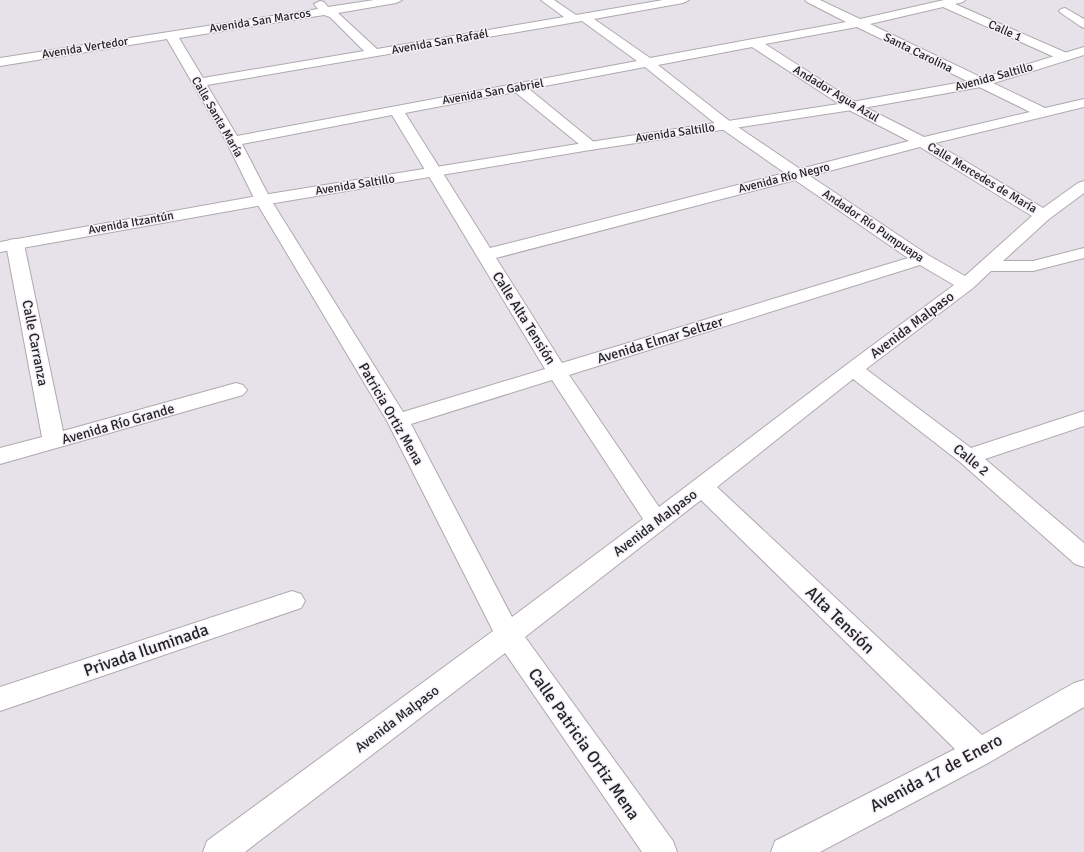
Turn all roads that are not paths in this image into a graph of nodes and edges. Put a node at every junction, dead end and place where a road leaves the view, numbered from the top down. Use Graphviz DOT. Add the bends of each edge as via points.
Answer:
graph roads {
  1 [pos="318,0"];
  2 [pos="396,0"];
  3 [pos="547,0"];
  4 [pos="683,0"];
  5 [pos="811,0"];
  6 [pos="959,0"];
  7 [pos="345,4"];
  8 [pos="945,4"];
  9 [pos="1064,11"];
  10 [pos="329,13"];
  11 [pos="579,17"];
  12 [pos="858,23"];
  13 [pos="1084,24"];
  14 [pos="171,34"];
  15 [pos="753,42"];
  16 [pos="1084,51"];
  17 [pos="374,53"];
  18 [pos="1065,57"];
  19 [pos="0,62"];
  20 [pos="648,62"];
  21 [pos="981,83"];
  22 [pos="198,84"];
  23 [pos="519,88"];
  24 [pos="1084,103"];
  25 [pos="852,106"];
  26 [pos="396,110"];
  27 [pos="1044,113"];
  28 [pos="727,126"];
  29 [pos="233,141"];
  30 [pos="922,142"];
  31 [pos="590,146"];
  32 [pos="433,172"];
  33 [pos="797,175"];
  34 [pos="1084,186"];
  35 [pos="263,200"];
  36 [pos="1043,215"];
  37 [pos="8,246"];
  38 [pos="1084,254"];
  39 [pos="485,255"];
  40 [pos="922,259"];
  41 [pos="986,266"];
  42 [pos="967,284"];
  43 [pos="853,369"];
  44 [pos="556,372"];
  45 [pos="236,390"];
  46 [pos="1084,418"];
  47 [pos="398,420"];
  48 [pos="54,442"];
  49 [pos="0,456"];
  50 [pos="968,457"];
  51 [pos="702,487"];
  52 [pos="657,522"];
  53 [pos="1084,557"];
  54 [pos="292,601"];
  55 [pos="508,635"];
  56 [pos="1084,692"];
  57 [pos="0,699"];
  58 [pos="979,752"];
  59 [pos="219,852"];
  60 [pos="661,852"];
  61 [pos="787,852"];
  1 -- 10 [label="street"];
  2 -- 7 [label="street, Avenida San Marcos"];
  3 -- 11 [label="street, Andador Río Pumpuapa"];
  4 -- 11 [label="street, Avenida San Rafaél"];
  5 -- 12 [label="street, Santa Carolina"];
  6 -- 8 [label="street, Avenida San Gabriel"];
  7 -- 10 [label="street, Avenida San Marcos"];
  8 -- 12 [label="street, Avenida San Gabriel"];
  8 -- 18 [label="street, Calle 1"];
  9 -- 13 [label="street"];
  10 -- 14 [label="street, Avenida San Marcos"];
  10 -- 17 [label="street"];
  11 -- 17 [label="street, Avenida San Rafaél"];
  11 -- 20 [label="street, Andador Río Pumpuapa"];
  12 -- 15 [label="street, Avenida San Gabriel"];
  12 -- 21 [label="street, Santa Carolina"];
  14 -- 19 [label="street, Avenida Vertedor"];
  14 -- 22 [label="street, Calle Santa María"];
  15 -- 20 [label="street, Avenida San Gabriel"];
  15 -- 25 [label="street, Andador Agua Azul"];
  16 -- 18 [label="street, Avenida Saltillo"];
  17 -- 22 [label="street, Avenida San Rafaél"];
  18 -- 21 [label="street, Avenida Saltillo"];
  20 -- 23 [label="street, Avenida San Gabriel"];
  20 -- 28 [label="street, Andador Río Pumpuapa"];
  21 -- 25 [label="street, Avenida Saltillo"];
  21 -- 27 [label="street, Santa Carolina"];
  22 -- 29 [label="street, Calle Santa María"];
  23 -- 26 [label="street, Avenida San Gabriel"];
  23 -- 31 [label="street"];
  24 -- 27 [label="street, Avenida Río Negro"];
  25 -- 28 [label="street, Avenida Saltillo"];
  25 -- 30 [label="street, Andador Agua Azul"];
  26 -- 29 [label="street, Avenida San Gabriel"];
  26 -- 32 [label="street, Calle Alta Tensión"];
  27 -- 30 [label="street, Avenida Río Negro"];
  28 -- 31 [label="street, Avenida Saltillo"];
  28 -- 33 [label="street, Andador Río Pumpuapa"];
  29 -- 35 [label="street, Calle Santa María"];
  30 -- 33 [label="street, Avenida Río Negro"];
  30 -- 36 [label="street, Calle Mercedes de María"];
  31 -- 32 [label="street, Avenida Saltillo"];
  32 -- 35 [label="street, Avenida Saltillo"];
  32 -- 39 [label="street, Calle Alta Tensión"];
  33 -- 39 [label="street, Avenida Río Negro"];
  33 -- 40 [label="street, Andador Río Pumpuapa"];
  34 -- 36 [label="street, Avenida Malpaso"];
  35 -- 37 [label="street, Avenida Itzantún"];
  35 -- 47 [label="street, Patricia Ortiz Mena"];
  36 -- 41 [label="street, Avenida Malpaso"];
  37 -- 48 [label="street, Calle Carranza"];
  38 -- 41 [label="street" via="1033,266"];
  39 -- 44 [label="street, Calle Alta Tensión"];
  40 -- 42 [label="street, Andador Río Pumpuapa"];
  40 -- 44 [label="street, Avenida Elmar Seltzer"];
  41 -- 42 [label="street, Avenida Malpaso"];
  42 -- 43 [label="street, Avenida Malpaso"];
  43 -- 50 [label="street, Calle 2"];
  43 -- 51 [label="street, Avenida Malpaso"];
  44 -- 47 [label="street, Avenida Elmar Seltzer"];
  44 -- 52 [label="street, Calle Alta Tensión"];
  45 -- 48 [label="street, Avenida Río Grande"];
  46 -- 50 [label="street"];
  47 -- 55 [label="street, Patricia Ortiz Mena"];
  48 -- 49 [label="street, Avenida Río Grande"];
  50 -- 53 [label="street, Calle 2"];
  51 -- 52 [label="street, Avenida Malpaso"];
  51 -- 58 [label="street, Alta Tensión"];
  52 -- 55 [label="street, Avenida Malpaso"];
  54 -- 57 [label="street, Privada Iluminada"];
  55 -- 59 [label="street, Avenida Malpaso"];
  55 -- 60 [label="street, Calle Patricia Ortiz Mena"];
  56 -- 58 [label="street, Avenida 17 de Enero"];
  58 -- 61 [label="street, Avenida 17 de Enero"];
}
